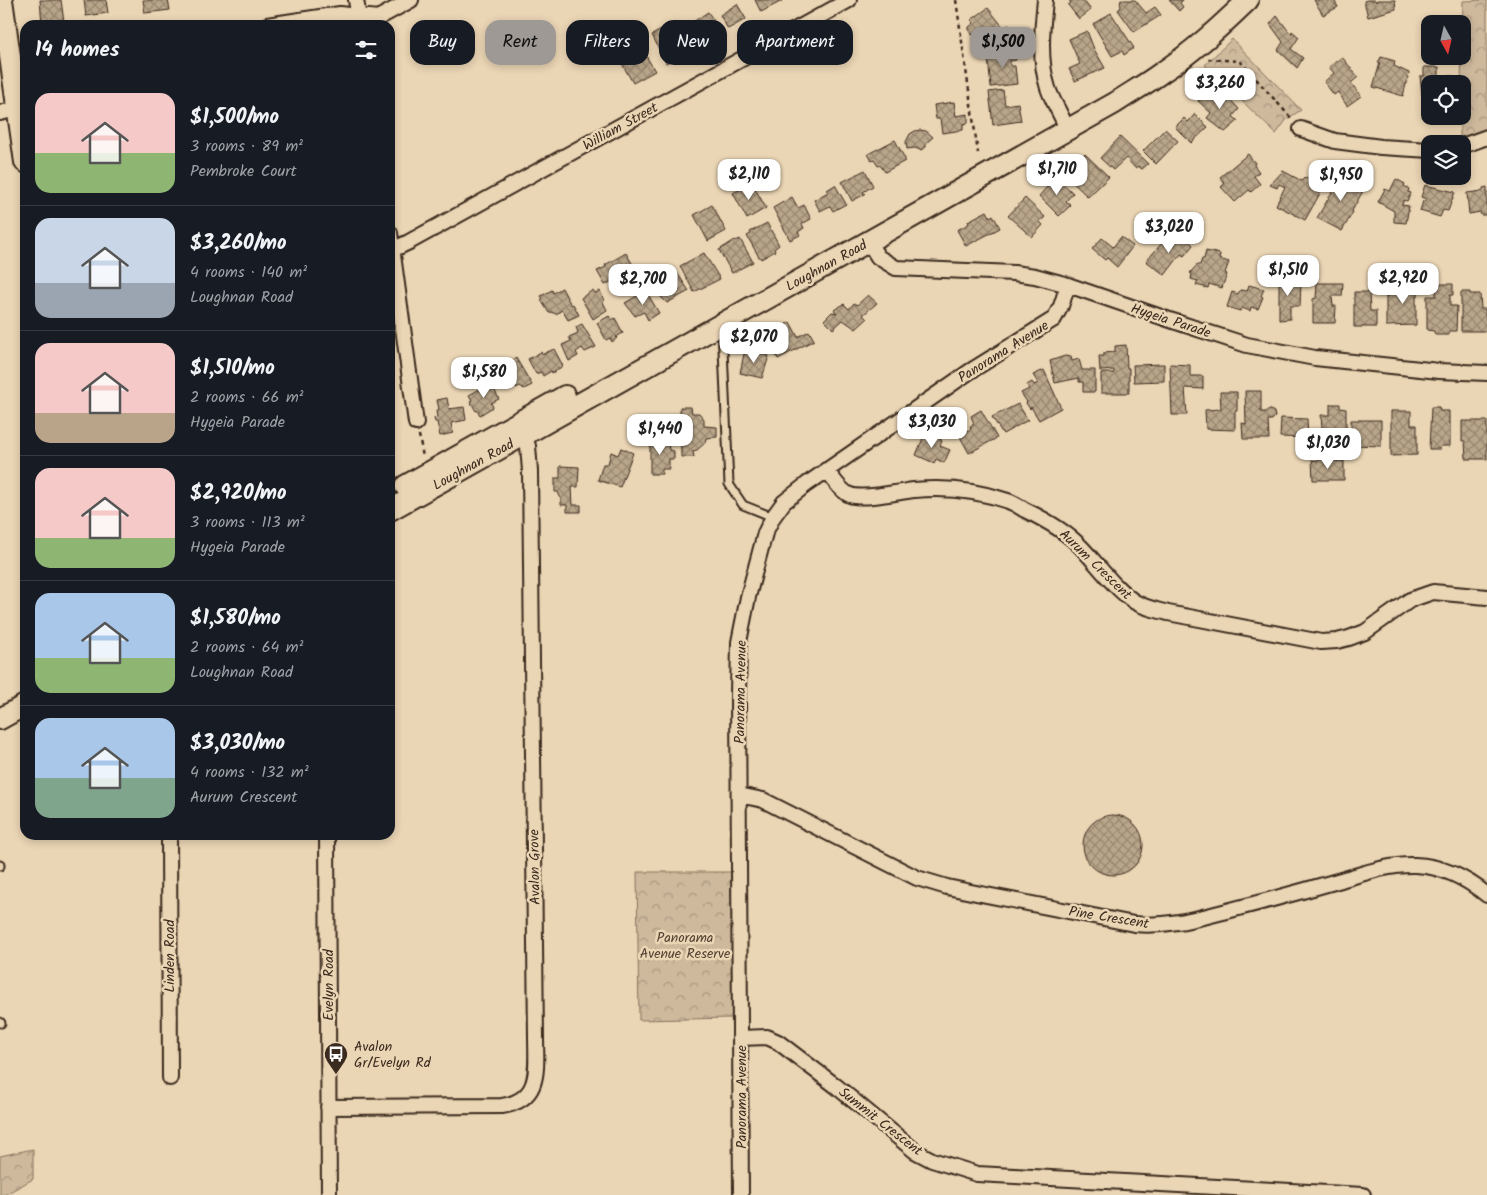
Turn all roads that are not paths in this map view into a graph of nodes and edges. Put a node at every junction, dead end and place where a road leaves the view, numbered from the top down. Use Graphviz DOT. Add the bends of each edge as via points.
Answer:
graph roads {
  1 [pos="2,0"];
  2 [pos="356,0"];
  3 [pos="411,0"];
  4 [pos="849,0"];
  5 [pos="1045,0"];
  6 [pos="1230,0"];
  7 [pos="1248,0"];
  8 [pos="300,20"];
  9 [pos="356,20"];
  10 [pos="359,20"];
  11 [pos="365,20"];
  12 [pos="18,61"];
  13 [pos="9,111"];
  14 [pos="1063,120"];
  15 [pos="1301,129"];
  16 [pos="1487,137"];
  17 [pos="1471,143"];
  18 [pos="20,146"];
  19 [pos="1421,149"];
  20 [pos="868,242"];
  21 [pos="395,248"];
  22 [pos="395,278"];
  23 [pos="1068,285"];
  24 [pos="722,324"];
  25 [pos="1487,373"];
  26 [pos="416,424"];
  27 [pos="524,435"];
  28 [pos="826,470"];
  29 [pos="395,491"];
  30 [pos="395,507"];
  31 [pos="773,516"];
  32 [pos="1487,598"];
  33 [pos="20,708"];
  34 [pos="0,719"];
  35 [pos="739,795"];
  36 [pos="169,840"];
  37 [pos="327,840"];
  38 [pos="1487,895"];
  39 [pos="740,1038"];
  40 [pos="170,1078"];
  41 [pos="328,1107"];
  42 [pos="329,1195"];
  43 [pos="741,1195"];
  44 [pos="1363,1195"];
  1 -- 12 [label="main road"];
  2 -- 10 [label="street"];
  3 -- 11 [label="street" via="378,18"];
  4 -- 21 [label="street, William Street"];
  5 -- 14 [label="street" via="1043,64 1048,86"];
  6 -- 14 [label="main road, Loughnan Road" via="1166,57"];
  7 -- 20 [label="main road, Loughnan Road" via="1193,50 1115,103"];
  8 -- 9 [label="street" via="340,14"];
  12 -- 13 [label="main road"];
  13 -- 18 [label="main road"];
  14 -- 29 [label="main road, Loughnan Road"];
  15 -- 19 [label="street" via="1335,141"];
  16 -- 17 [label="street"];
  20 -- 23 [label="street, Hygeia Parade" via="878,257 896,268 1014,273"];
  20 -- 24 [label="main road, Loughnan Road"];
  22 -- 26 [label="street"];
  23 -- 25 [label="street, Hygeia Parade" via="1247,345 1315,358"];
  23 -- 28 [label="street, Panorama Avenue" via="1054,319 969,372"];
  24 -- 27 [label="main road, Loughnan Road"];
  24 -- 31 [label="lane" via="729,484 743,505"];
  27 -- 30 [label="main road, Loughnan Road"];
  27 -- 41 [label="street, Avalon Grove" via="530,471 534,1083 526,1098 512,1105"];
  28 -- 31 [label="street, Panorama Avenue" via="784,502"];
  28 -- 32 [label="street, Aurum Crescent" via="842,490 860,497 937,490 968,492 1009,501 1059,528 1124,594 1148,608 1168,613 1321,642 1365,632 1410,600 1433,592"];
  31 -- 35 [label="street, Panorama Avenue" via="765,533 748,597 740,642"];
  33 -- 34 [label="main road"];
  35 -- 38 [label="street, Pine Crescent" via="763,800 917,878 947,887 1134,924 1179,923 1405,865 1452,872"];
  35 -- 39 [label="street, Panorama Avenue"];
  36 -- 40 [label="street, Linden Road"];
  37 -- 41 [label="street, Evelyn Road"];
  39 -- 43 [label="street, Panorama Avenue"];
  39 -- 44 [label="street, Summit Crescent" via="767,1037 778,1042 915,1151 932,1160 977,1174"];
  41 -- 42 [label="street, Evelyn Road"];
}
